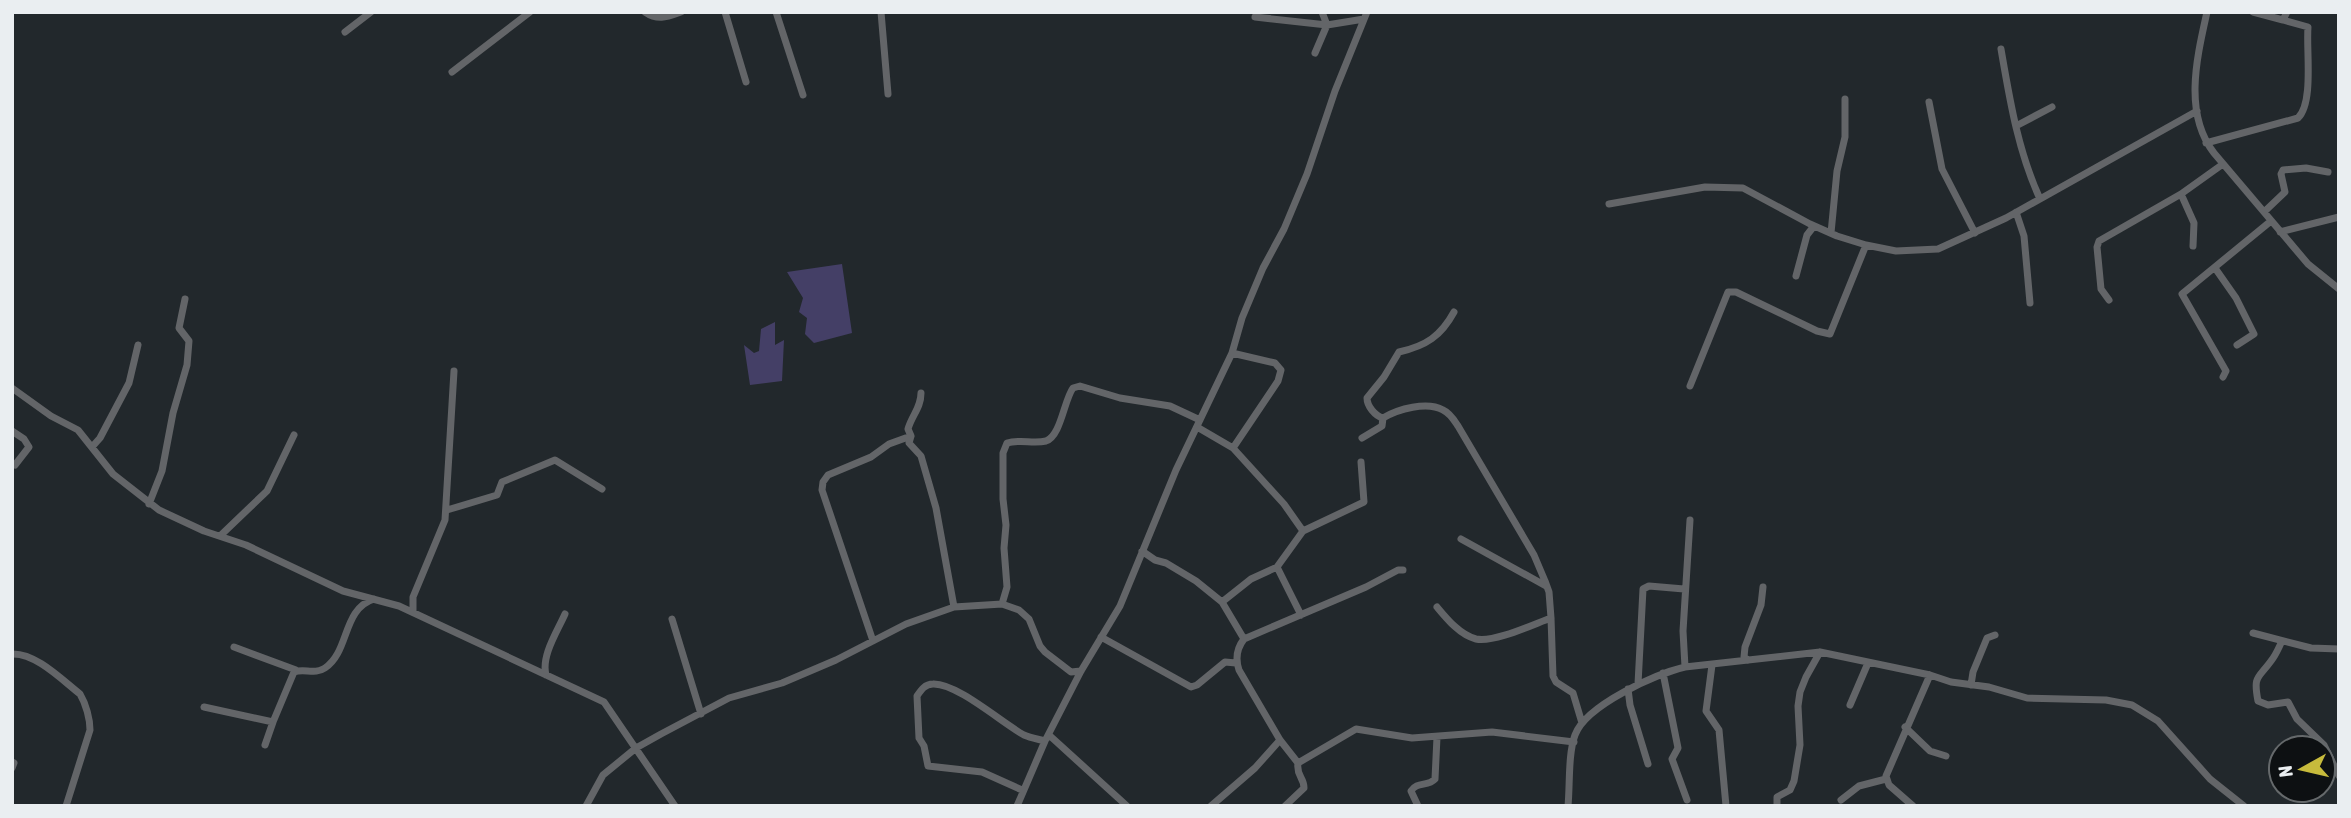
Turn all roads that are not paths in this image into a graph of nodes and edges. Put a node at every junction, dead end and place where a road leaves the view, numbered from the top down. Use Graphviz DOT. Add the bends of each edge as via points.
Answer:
graph roads {
  1 [pos="371,12"];
  2 [pos="530,12"];
  3 [pos="645,12"];
  4 [pos="681,12"];
  5 [pos="726,12"];
  6 [pos="776,12"];
  7 [pos="881,12"];
  8 [pos="1322,12"];
  9 [pos="2207,12"];
  10 [pos="2253,12"];
  11 [pos="1366,16"];
  12 [pos="2285,16"];
  13 [pos="1255,17"];
  14 [pos="1327,25"];
  15 [pos="345,32"];
  16 [pos="2001,49"];
  17 [pos="1315,53"];
  18 [pos="452,72"];
  19 [pos="746,82"];
  20 [pos="888,94"];
  21 [pos="803,95"];
  22 [pos="1845,99"];
  23 [pos="1929,102"];
  24 [pos="2053,107"];
  25 [pos="2197,111"];
  26 [pos="2016,126"];
  27 [pos="2206,143"];
  28 [pos="2223,164"];
  29 [pos="2328,172"];
  30 [pos="2181,194"];
  31 [pos="2040,199"];
  32 [pos="1609,204"];
  33 [pos="2016,212"];
  34 [pos="2264,212"];
  35 [pos="2339,217"];
  36 [pos="2271,221"];
  37 [pos="1814,226"];
  38 [pos="2280,232"];
  39 [pos="1831,233"];
  40 [pos="1976,233"];
  41 [pos="1866,245"];
  42 [pos="2193,246"];
  43 [pos="2215,268"];
  44 [pos="1796,276"];
  45 [pos="2339,289"];
  46 [pos="185,299"];
  47 [pos="2109,300"];
  48 [pos="2030,303"];
  49 [pos="1454,312"];
  50 [pos="138,345"];
  51 [pos="2238,345"];
  52 [pos="1232,353"];
  53 [pos="454,371"];
  54 [pos="2223,377"];
  55 [pos="1690,386"];
  56 [pos="12,388"];
  57 [pos="921,393"];
  58 [pos="1383,418"];
  59 [pos="1199,423"];
  60 [pos="12,431"];
  61 [pos="294,435"];
  62 [pos="911,436"];
  63 [pos="1362,438"];
  64 [pos="92,447"];
  65 [pos="1233,448"];
  66 [pos="1361,462"];
  67 [pos="15,465"];
  68 [pos="601,489"];
  69 [pos="149,504"];
  70 [pos="447,510"];
  71 [pos="1690,520"];
  72 [pos="1303,531"];
  73 [pos="220,536"];
  74 [pos="1461,539"];
  75 [pos="1142,551"];
  76 [pos="1277,567"];
  77 [pos="1403,570"];
  78 [pos="1546,586"];
  79 [pos="1763,587"];
  80 [pos="1684,589"];
  81 [pos="375,598"];
  82 [pos="1222,602"];
  83 [pos="1002,604"];
  84 [pos="954,607"];
  85 [pos="1437,607"];
  86 [pos="413,612"];
  87 [pos="565,614"];
  88 [pos="1301,615"];
  89 [pos="1551,618"];
  90 [pos="672,619"];
  91 [pos="2253,633"];
  92 [pos="1995,635"];
  93 [pos="1101,637"];
  94 [pos="1244,639"];
  95 [pos="873,641"];
  96 [pos="2283,641"];
  97 [pos="233,647"];
  98 [pos="2339,649"];
  99 [pos="1820,652"];
  100 [pos="12,654"];
  101 [pos="1748,660"];
  102 [pos="1237,663"];
  103 [pos="1868,663"];
  104 [pos="1712,665"];
  105 [pos="1685,667"];
  106 [pos="296,670"];
  107 [pos="1081,671"];
  108 [pos="1663,673"];
  109 [pos="546,675"];
  110 [pos="1930,675"];
  111 [pos="1638,684"];
  112 [pos="1971,685"];
  113 [pos="1628,689"];
  114 [pos="1850,705"];
  115 [pos="204,707"];
  116 [pos="701,714"];
  117 [pos="273,722"];
  118 [pos="1582,723"];
  119 [pos="1905,727"];
  120 [pos="1437,737"];
  121 [pos="1047,738"];
  122 [pos="1280,740"];
  123 [pos="1574,742"];
  124 [pos="265,746"];
  125 [pos="636,748"];
  126 [pos="1946,756"];
  127 [pos="12,762"];
  128 [pos="1298,763"];
  129 [pos="1648,764"];
  130 [pos="12,768"];
  131 [pos="2339,776"];
  132 [pos="1886,779"];
  133 [pos="1022,790"];
  134 [pos="1687,800"];
  135 [pos="1841,800"];
  136 [pos="66,806"];
  137 [pos="586,806"];
  138 [pos="675,806"];
  139 [pos="1017,806"];
  140 [pos="1127,806"];
  141 [pos="1211,806"];
  142 [pos="1285,806"];
  143 [pos="1418,806"];
  144 [pos="1568,806"];
  145 [pos="1726,806"];
  146 [pos="1777,806"];
  147 [pos="1913,806"];
  148 [pos="2244,806"];
  1 -- 15 [label="street"];
  2 -- 18 [label="street"];
  3 -- 4 [label="street" via="653,18"];
  5 -- 19 [label="street"];
  6 -- 21 [label="street"];
  7 -- 20 [label="street"];
  8 -- 14 [label="street"];
  9 -- 25 [label="street" via="2195,89"];
  10 -- 12 [label="street"];
  11 -- 14 [label="street"];
  11 -- 52 [label="street" via="1307,174 1242,318"];
  12 -- 27 [label="street" via="2308,27 2307,97 2302,114"];
  13 -- 14 [label="street"];
  14 -- 17 [label="street"];
  16 -- 26 [label="street"];
  22 -- 39 [label="street" via="1845,137"];
  23 -- 40 [label="street" via="1942,169"];
  24 -- 26 [label="street"];
  25 -- 27 [label="street"];
  25 -- 31 [label="street"];
  26 -- 31 [label="street"];
  27 -- 28 [label="street"];
  28 -- 30 [label="street"];
  28 -- 34 [label="street"];
  29 -- 34 [label="street" via="2283,170 2285,192"];
  30 -- 42 [label="street" via="2194,223"];
  30 -- 47 [label="street" via="2099,241 2101,289"];
  31 -- 33 [label="street"];
  32 -- 37 [label="street" via="1705,187 1743,188"];
  33 -- 40 [label="street"];
  33 -- 48 [label="street" via="2024,236"];
  34 -- 36 [label="street"];
  35 -- 38 [label="street"];
  36 -- 38 [label="street"];
  36 -- 43 [label="street"];
  37 -- 39 [label="street"];
  37 -- 44 [label="street" via="1807,235"];
  38 -- 45 [label="street" via="2308,264"];
  39 -- 41 [label="street"];
  40 -- 41 [label="street" via="1923,251"];
  41 -- 55 [label="street" via="1830,334 1728,292"];
  43 -- 51 [label="street" via="2254,334"];
  43 -- 54 [label="street" via="2182,295 2225,369"];
  46 -- 69 [label="street" via="179,328 189,341 187,365 162,471"];
  49 -- 58 [label="street" via="1441,333 1399,352 1367,398"];
  50 -- 64 [label="street" via="129,383"];
  52 -- 59 [label="street"];
  52 -- 65 [label="street" via="1275,363 1281,370"];
  53 -- 70 [label="street"];
  56 -- 64 [label="street" via="78,430"];
  57 -- 62 [label="street" via="908,429"];
  58 -- 63 [label="street" via="1382,426"];
  58 -- 78 [label="street" via="1426,407 1449,414 1534,555"];
  59 -- 65 [label="street"];
  59 -- 75 [label="street"];
  59 -- 83 [label="street" via="1170,406 1080,386 1068,395 1053,437 1007,443 1003,499 1007,587"];
  60 -- 67 [label="street" via="29,447"];
  61 -- 73 [label="street" via="267,491"];
  62 -- 84 [label="street" via="909,443 921,456 936,508"];
  62 -- 95 [label="street" via="828,475 823,482"];
  64 -- 69 [label="street" via="121,481"];
  65 -- 72 [label="street"];
  66 -- 72 [label="street" via="1364,502"];
  68 -- 70 [label="street" via="555,460 502,482 497,495"];
  69 -- 73 [label="street"];
  70 -- 86 [label="street" via="413,597"];
  71 -- 80 [label="street"];
  72 -- 76 [label="street"];
  73 -- 81 [label="street" via="343,591"];
  74 -- 78 [label="street"];
  75 -- 82 [label="street" via="1196,581"];
  75 -- 93 [label="street" via="1120,606"];
  76 -- 82 [label="street" via="1251,579"];
  76 -- 88 [label="street"];
  77 -- 88 [label="street"];
  78 -- 89 [label="street"];
  79 -- 101 [label="street" via="1758,619 1744,650"];
  80 -- 105 [label="street"];
  80 -- 111 [label="street" via="1643,589"];
  81 -- 86 [label="street"];
  81 -- 106 [label="street" via="362,603 327,667"];
  82 -- 94 [label="street"];
  83 -- 84 [label="street"];
  83 -- 107 [label="street" via="1029,619 1045,652 1071,671"];
  84 -- 95 [label="street"];
  85 -- 89 [label="street" via="1460,631 1477,639"];
  86 -- 109 [label="street"];
  87 -- 109 [label="street" via="546,657"];
  88 -- 94 [label="street"];
  89 -- 118 [label="street" via="1553,676 1573,693"];
  90 -- 116 [label="street"];
  91 -- 96 [label="street"];
  92 -- 112 [label="street" via="1987,638"];
  93 -- 102 [label="street" via="1191,687 1225,662"];
  93 -- 107 [label="street"];
  94 -- 102 [label="street"];
  95 -- 116 [label="street" via="782,683 729,698"];
  96 -- 98 [label="street"];
  96 -- 131 [label="street" via="2258,674 2258,701 2268,705 2288,702 2297,719 2324,745"];
  97 -- 106 [label="street"];
  99 -- 101 [label="street"];
  99 -- 103 [label="street"];
  99 -- 146 [label="street" via="1800,692 1800,745 1794,781 1790,790 1777,797"];
  100 -- 136 [label="street" via="33,660 84,701 90,730"];
  101 -- 104 [label="street"];
  102 -- 122 [label="street"];
  103 -- 110 [label="street"];
  103 -- 114 [label="street"];
  104 -- 105 [label="street"];
  104 -- 145 [label="street" via="1706,710 1719,730"];
  105 -- 108 [label="street"];
  106 -- 117 [label="street"];
  107 -- 121 [label="street"];
  108 -- 111 [label="street"];
  108 -- 134 [label="street" via="1678,748 1672,759"];
  109 -- 125 [label="street" via="604,702"];
  110 -- 112 [label="street"];
  110 -- 119 [label="street"];
  111 -- 113 [label="street"];
  112 -- 148 [label="street" via="2036,700 2132,705 2158,721 2210,779"];
  113 -- 118 [label="street"];
  113 -- 129 [label="street"];
  115 -- 117 [label="street"];
  116 -- 125 [label="street"];
  117 -- 124 [label="street"];
  118 -- 123 [label="street"];
  119 -- 126 [label="street" via="1930,751"];
  119 -- 132 [label="street"];
  120 -- 123 [label="street" via="1504,733"];
  120 -- 128 [label="street" via="1356,729"];
  120 -- 143 [label="street" via="1434,779 1411,790"];
  121 -- 133 [label="street"];
  121 -- 133 [label="street" via="1028,737 980,705 934,683 916,696 919,738 928,766 982,772"];
  121 -- 140 [label="street"];
  122 -- 128 [label="street"];
  122 -- 141 [label="street"];
  123 -- 144 [label="street"];
  125 -- 137 [label="street" via="603,775"];
  125 -- 138 [label="street"];
  127 -- 130 [label="street"];
  128 -- 142 [label="street" via="1304,788"];
  132 -- 135 [label="street" via="1859,786"];
  132 -- 147 [label="street"];
  133 -- 139 [label="street"];
}
